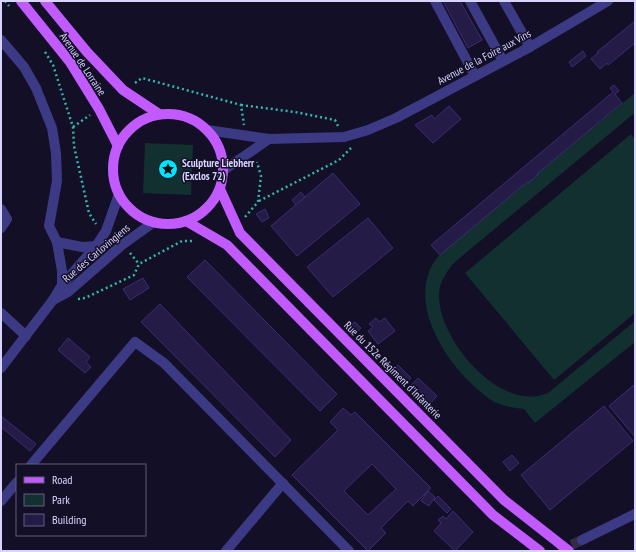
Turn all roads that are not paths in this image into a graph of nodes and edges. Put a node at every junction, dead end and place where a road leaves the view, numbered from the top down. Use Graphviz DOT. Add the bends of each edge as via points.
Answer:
graph roads {
  1 [pos="21,1"];
  2 [pos="45,1"];
  3 [pos="435,1"];
  4 [pos="470,1"];
  5 [pos="504,1"];
  6 [pos="608,1"];
  7 [pos="1,40"];
  8 [pos="530,47"];
  9 [pos="503,61"];
  10 [pos="475,76"];
  11 [pos="159,114"];
  12 [pos="207,130"];
  13 [pos="269,139"];
  14 [pos="118,146"];
  15 [pos="224,170"];
  16 [pos="220,189"];
  17 [pos="119,194"];
  18 [pos="1,209"];
  19 [pos="186,221"];
  20 [pos="154,222"];
  21 [pos="1,228"];
  22 [pos="57,242"];
  23 [pos="96,246"];
  24 [pos="62,285"];
  25 [pos="53,300"];
  26 [pos="1,313"];
  27 [pos="26,336"];
  28 [pos="1,368"];
  29 [pos="32,464"];
  30 [pos="16,483"];
  31 [pos="282,483"];
  32 [pos="1,501"];
  33 [pos="635,514"];
  34 [pos="582,540"];
  35 [pos="226,551"];
  36 [pos="349,551"];
  37 [pos="540,551"];
  38 [pos="569,551"];
  1 -- 14 [label="main road, Avenue de Lorraine" via="70,62"];
  2 -- 11 [label="main road, Avenue de Lorraine" via="87,52 123,90"];
  3 -- 10 [label="street"];
  4 -- 9 [label="street"];
  5 -- 8 [label="street"];
  6 -- 8 [label="street, Avenue de la Foire aux Vins"];
  7 -- 22 [label="street" via="24,67 36,88 52,128 56,153 56,181 49,226"];
  8 -- 9 [label="street, Avenue de la Foire aux Vins"];
  9 -- 10 [label="street, Avenue de la Foire aux Vins"];
  10 -- 13 [label="street, Avenue de la Foire aux Vins" via="368,130 344,137"];
  11 -- 12 [label="main road" via="177,114 194,119"];
  11 -- 14 [label="main road" via="142,120 128,130"];
  12 -- 13 [label="street, Avenue de la Foire aux Vins"];
  12 -- 15 [label="main road" via="222,155"];
  13 -- 15 [label="street"];
  14 -- 17 [label="main road" via="113,162"];
  15 -- 16 [label="main road"];
  16 -- 19 [label="main road" via="212,203 200,214"];
  16 -- 38 [label="main road, Rue du 152e Régiment d'Infanterie" via="240,233 504,500"];
  17 -- 20 [label="main road" via="128,207"];
  17 -- 23 [label="street, Rue des Carlovingiens" via="106,231"];
  18 -- 21 [label="street" via="6,220"];
  19 -- 20 [label="main road" via="170,224"];
  19 -- 37 [label="main road" via="227,245 493,515"];
  20 -- 25 [label="street, Rue des Carlovingiens" via="122,245 68,292"];
  22 -- 23 [label="street" via="82,247"];
  22 -- 24 [label="street"];
  23 -- 24 [label="street, Rue des Carlovingiens"];
  24 -- 25 [label="street, Rue des Carlovingiens"];
  25 -- 27 [label="street, Rue des Carlovingiens"];
  26 -- 27 [label="street"];
  27 -- 28 [label="street, Rue des Carlovingiens"];
  29 -- 31 [label="street" via="135,342 164,363"];
  30 -- 32 [label="street"];
  31 -- 35 [label="street"];
  31 -- 36 [label="street"];
  33 -- 34 [label="street"];
}
